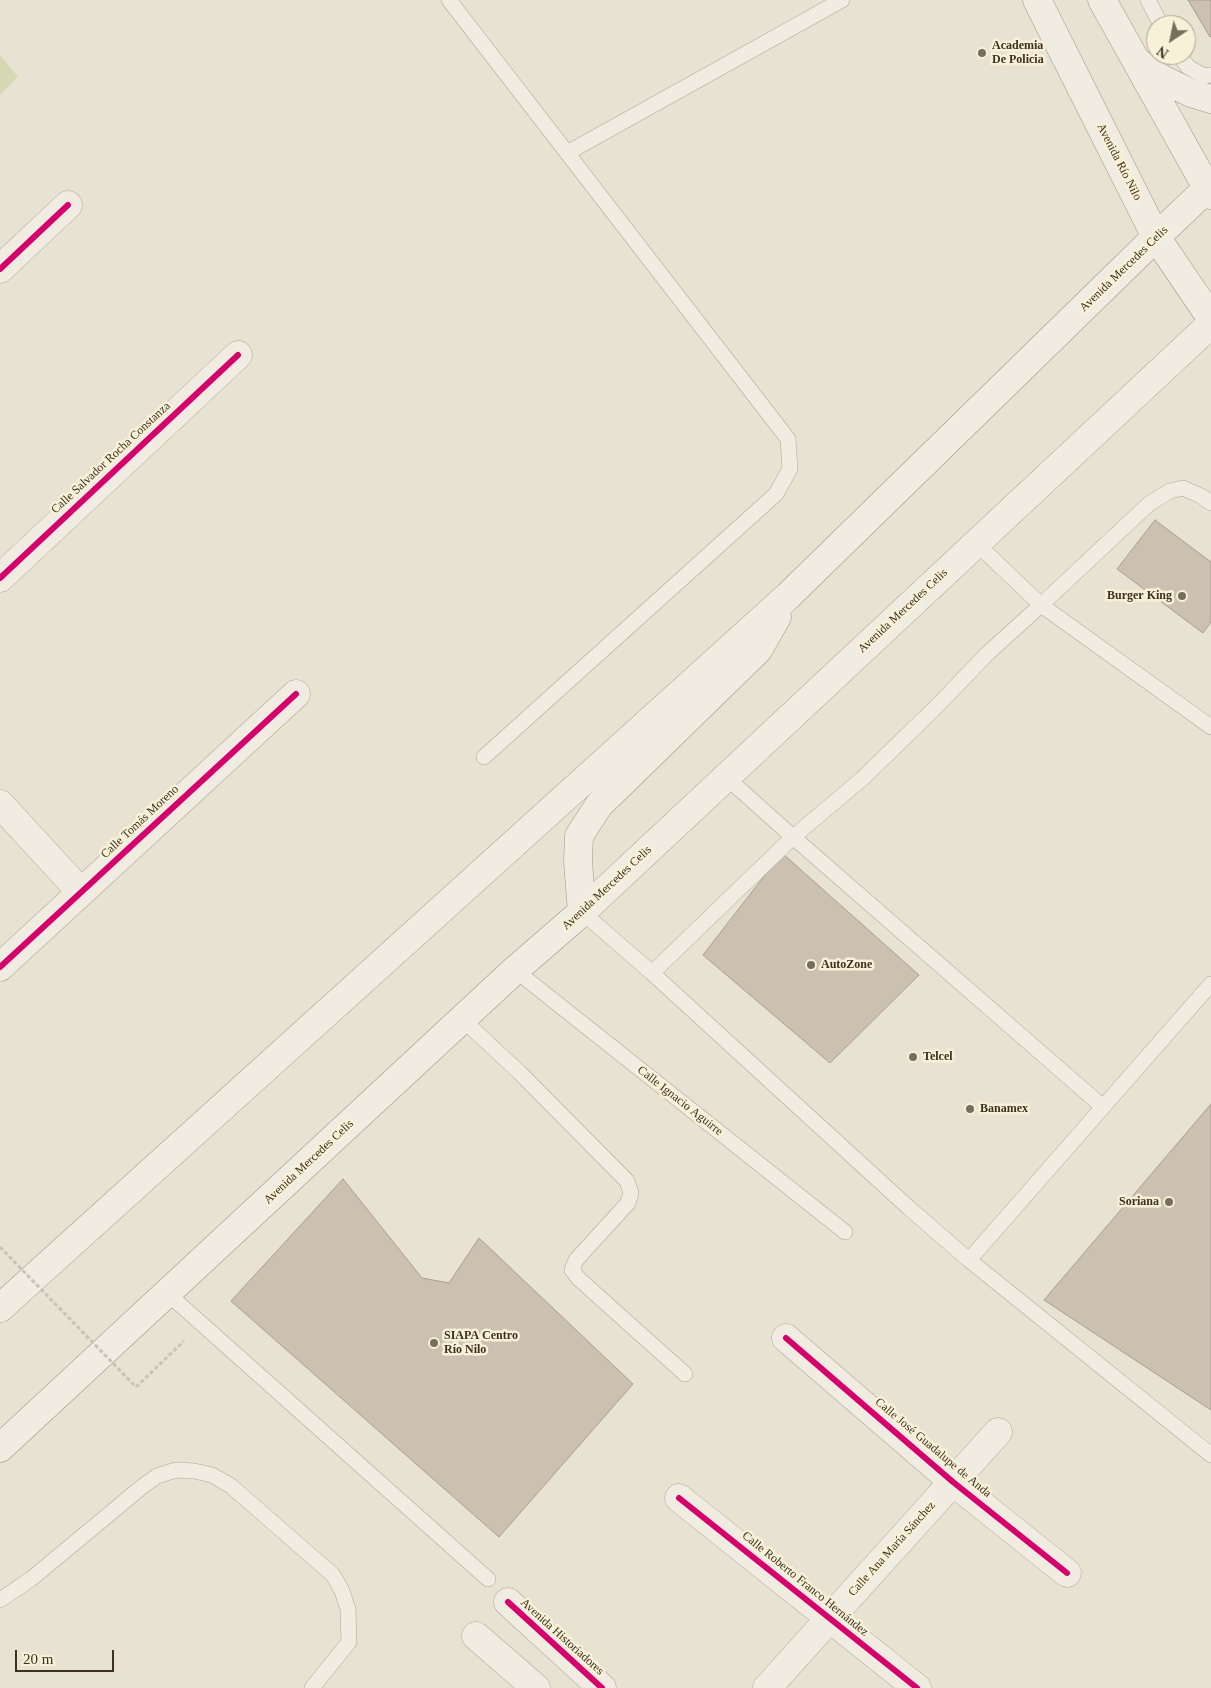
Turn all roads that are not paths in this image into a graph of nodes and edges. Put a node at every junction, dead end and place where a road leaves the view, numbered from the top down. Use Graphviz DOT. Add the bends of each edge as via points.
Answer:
graph roads {
  1 [pos="449,0"];
  2 [pos="842,0"];
  3 [pos="1037,0"];
  4 [pos="1102,0"];
  5 [pos="1148,0"];
  6 [pos="1156,15"];
  7 [pos="1136,61"];
  8 [pos="1186,65"];
  9 [pos="1211,75"];
  10 [pos="1211,99"];
  11 [pos="567,153"];
  12 [pos="1210,190"];
  13 [pos="68,205"];
  14 [pos="1156,237"];
  15 [pos="0,269"];
  16 [pos="1211,318"];
  17 [pos="1211,324"];
  18 [pos="238,355"];
  19 [pos="1211,503"];
  20 [pos="976,543"];
  21 [pos="0,578"];
  22 [pos="788,596"];
  23 [pos="1041,605"];
  24 [pos="296,694"];
  25 [pos="1211,727"];
  26 [pos="484,757"];
  27 [pos="726,777"];
  28 [pos="0,804"];
  29 [pos="793,837"];
  30 [pos="81,892"];
  31 [pos="582,912"];
  32 [pos="0,967"];
  33 [pos="515,970"];
  34 [pos="652,973"];
  35 [pos="1211,984"];
  36 [pos="462,1019"];
  37 [pos="1103,1107"];
  38 [pos="845,1232"];
  39 [pos="969,1260"];
  40 [pos="167,1293"];
  41 [pos="0,1308"];
  42 [pos="786,1338"];
  43 [pos="684,1374"];
  44 [pos="998,1432"];
  45 [pos="0,1448"];
  46 [pos="1211,1456"];
  47 [pos="953,1482"];
  48 [pos="679,1498"];
  49 [pos="1067,1573"];
  50 [pos="488,1579"];
  51 [pos="0,1600"];
  52 [pos="508,1602"];
  53 [pos="829,1618"];
  54 [pos="476,1636"];
  55 [pos="312,1688"];
  56 [pos="536,1688"];
  57 [pos="602,1688"];
  58 [pos="767,1688"];
  59 [pos="917,1688"];
  1 -- 11 [label="lane"];
  2 -- 11 [label="lane"];
  3 -- 14 [label="main road, Avenida Río Nilo"];
  4 -- 7 [label="main road"];
  5 -- 6 [label="lane"];
  7 -- 10 [label="main road" via="1191,93"];
  7 -- 12 [label="main road"];
  8 -- 9 [label="lane" via="1204,76"];
  11 -- 26 [label="lane" via="788,439 790,468 776,494"];
  12 -- 14 [label="main road, Avenida Mercedes Celis"];
  13 -- 15 [label="main road"];
  14 -- 16 [label="main road, Avenida Río Nilo"];
  14 -- 22 [label="main road, Avenida Mercedes Celis"];
  17 -- 20 [label="main road, Avenida Mercedes Celis"];
  18 -- 21 [label="main road, Calle Salvador Rocha Constanza"];
  19 -- 23 [label="lane" via="1183,488 1170,491 1150,503"];
  20 -- 23 [label="lane"];
  20 -- 27 [label="main road, Avenida Mercedes Celis"];
  22 -- 31 [label="main road" via="758,650 599,805 579,836"];
  22 -- 41 [label="main road, Avenida Mercedes Celis"];
  23 -- 25 [label="lane"];
  23 -- 29 [label="lane" via="986,654 863,778"];
  24 -- 30 [label="main road, Calle Tomás Moreno"];
  27 -- 29 [label="lane"];
  27 -- 31 [label="main road, Avenida Mercedes Celis"];
  28 -- 30 [label="main road"];
  29 -- 34 [label="lane"];
  29 -- 37 [label="lane"];
  30 -- 32 [label="main road, Calle Tomás Moreno"];
  31 -- 33 [label="main road, Avenida Mercedes Celis"];
  31 -- 34 [label="lane"];
  33 -- 36 [label="main road, Avenida Mercedes Celis"];
  33 -- 38 [label="lane, Calle Ignacio Aguirre"];
  34 -- 39 [label="lane"];
  35 -- 37 [label="lane"];
  36 -- 40 [label="main road, Avenida Mercedes Celis"];
  36 -- 43 [label="lane" via="627,1181 631,1193 628,1203 576,1260 572,1270"];
  37 -- 39 [label="lane"];
  39 -- 46 [label="lane"];
  40 -- 45 [label="main road, Avenida Mercedes Celis"];
  40 -- 50 [label="lane"];
  42 -- 47 [label="main road, Calle José Guadalupe de Anda"];
  44 -- 47 [label="main road, Calle Ana María Sánchez"];
  47 -- 49 [label="main road, Calle José Guadalupe de Anda"];
  47 -- 53 [label="main road, Calle Ana María Sánchez"];
  48 -- 53 [label="main road, Calle Roberto Franco Hernández"];
  51 -- 55 [label="lane" via="31,1579 158,1476 176,1470 212,1475 231,1486 333,1575 342,1591 348,1608 349,1642"];
  52 -- 57 [label="main road, Avenida Historiadores"];
  53 -- 58 [label="main road, Calle Ana María Sánchez"];
  53 -- 59 [label="main road, Calle Roberto Franco Hernández"];
  54 -- 56 [label="main road"];
}
